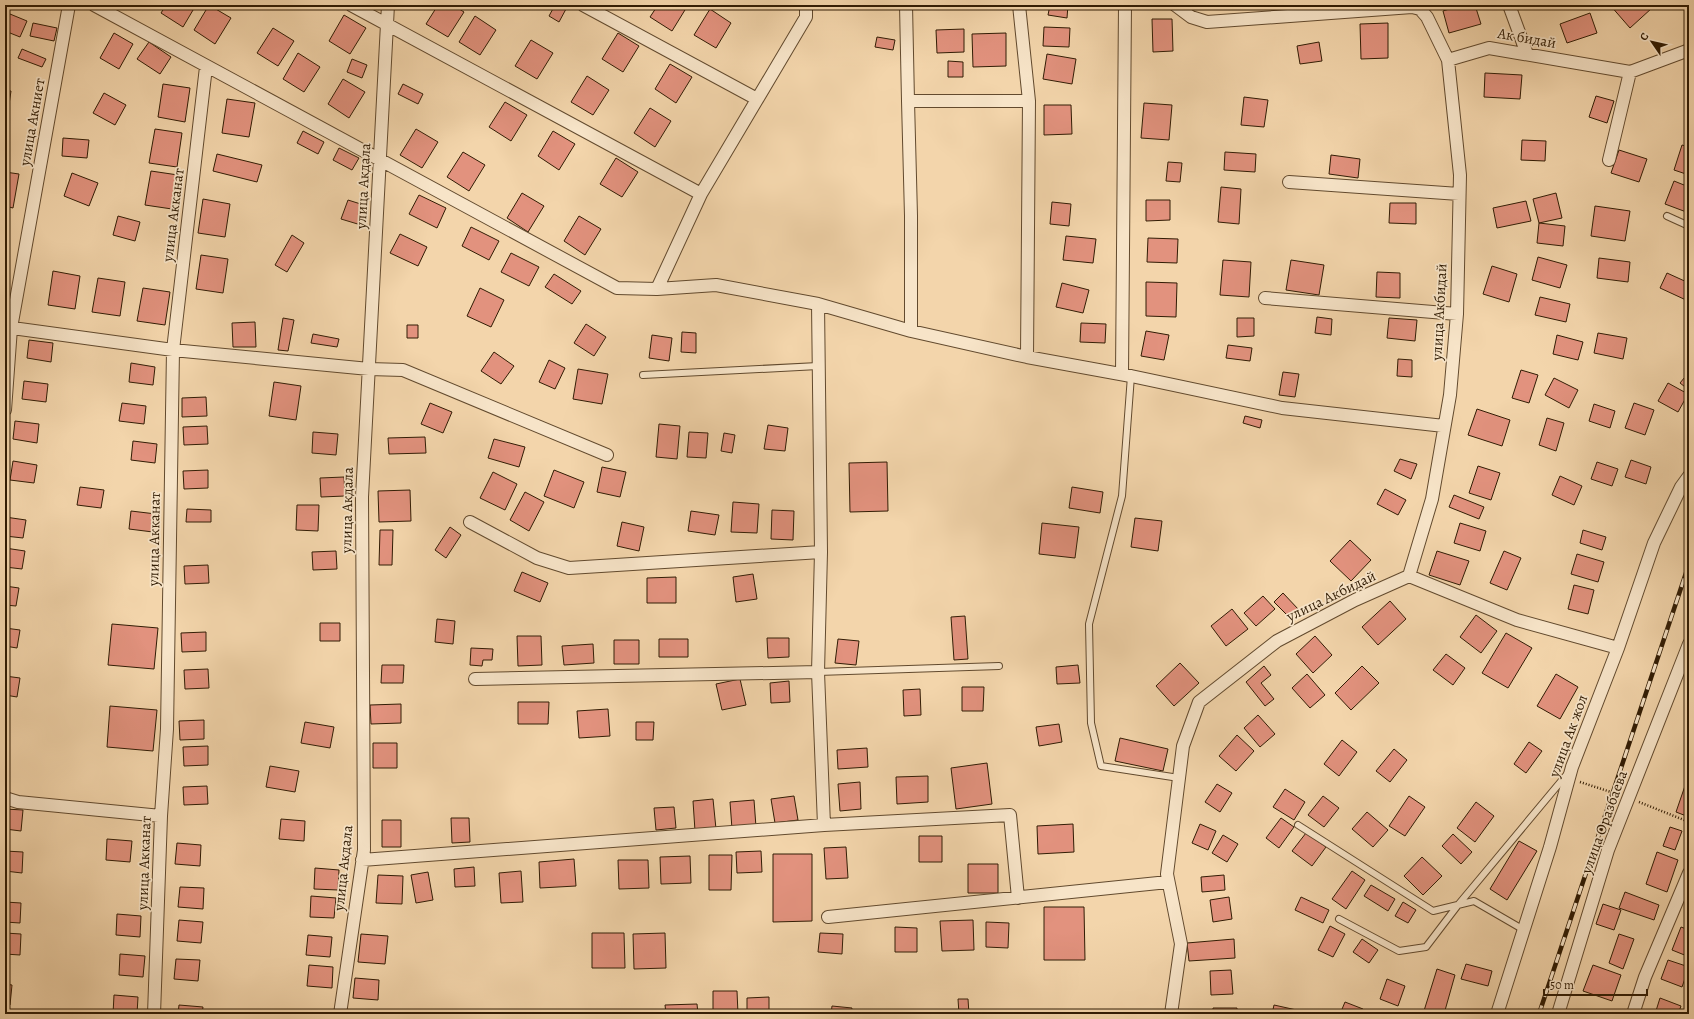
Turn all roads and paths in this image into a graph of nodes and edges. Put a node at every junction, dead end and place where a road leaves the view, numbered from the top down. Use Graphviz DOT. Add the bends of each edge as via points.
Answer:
graph roads {
  1 [pos="69,5"];
  2 [pos="94,5"];
  3 [pos="351,5"];
  4 [pos="388,5"];
  5 [pos="583,5"];
  6 [pos="806,5"];
  7 [pos="906,5"];
  8 [pos="1019,5"];
  9 [pos="1125,5"];
  10 [pos="1175,5"];
  11 [pos="1509,5"];
  12 [pos="387,26"];
  13 [pos="1689,50"];
  14 [pos="1527,54"];
  15 [pos="1448,60"];
  16 [pos="206,67"];
  17 [pos="1630,72"];
  18 [pos="757,99"];
  19 [pos="908,101"];
  20 [pos="1029,101"];
  21 [pos="380,160"];
  22 [pos="1609,160"];
  23 [pos="1288,182"];
  24 [pos="701,194"];
  25 [pos="1459,194"];
  26 [pos="1667,216"];
  27 [pos="1689,226"];
  28 [pos="657,289"];
  29 [pos="1265,298"];
  30 [pos="818,304"];
  31 [pos="1457,314"];
  32 [pos="8,327"];
  33 [pos="911,331"];
  34 [pos="173,350"];
  35 [pos="1027,357"];
  36 [pos="818,366"];
  37 [pos="369,369"];
  38 [pos="643,375"];
  39 [pos="1126,375"];
  40 [pos="5,410"];
  41 [pos="1444,426"];
  42 [pos="607,454"];
  43 [pos="1689,476"];
  44 [pos="470,522"];
  45 [pos="821,552"];
  46 [pos="1409,576"];
  47 [pos="1689,644"];
  48 [pos="1618,648"];
  49 [pos="998,666"];
  50 [pos="818,672"];
  51 [pos="475,679"];
  52 [pos="1572,767"];
  53 [pos="1179,778"];
  54 [pos="1574,782"];
  55 [pos="5,798"];
  56 [pos="1628,798"];
  57 [pos="161,816"];
  58 [pos="1689,822"];
  59 [pos="824,825"];
  60 [pos="1298,825"];
  61 [pos="362,860"];
  62 [pos="1689,873"];
  63 [pos="1168,882"];
  64 [pos="1018,898"];
  65 [pos="1458,905"];
  66 [pos="828,917"];
  67 [pos="1339,918"];
  68 [pos="1524,930"];
  69 [pos="154,1014"];
  70 [pos="340,1014"];
  71 [pos="1171,1014"];
  72 [pos="1497,1014"];
  73 [pos="1558,1014"];
  74 [pos="1633,1014"];
  1 -- 32 [label="street, улица Акниет"];
  2 -- 16 [label="street"];
  3 -- 12 [label="street"];
  4 -- 12 [label="street, улица Акдала"];
  5 -- 18 [label="street"];
  6 -- 18 [label="street" via="806,17"];
  7 -- 19 [label="street"];
  8 -- 20 [label="street"];
  9 -- 39 [label="street"];
  10 -- 15 [label="street" via="1191,17 1207,22 1412,7 1420,9 1427,17"];
  11 -- 14 [label="street"];
  12 -- 21 [label="street, улица Акдала"];
  12 -- 24 [label="street"];
  13 -- 17 [label="street"];
  14 -- 15 [label="street, Ак бидай" via="1489,48"];
  14 -- 17 [label="street, Ак бидай"];
  15 -- 25 [label="street, улица Акбидай" via="1460,175"];
  16 -- 21 [label="street"];
  16 -- 34 [label="street, улица Акканат"];
  17 -- 22 [label="street"];
  18 -- 24 [label="street"];
  19 -- 20 [label="street"];
  19 -- 33 [label="street"];
  20 -- 35 [label="street"];
  21 -- 28 [label="street" via="617,288"];
  21 -- 37 [label="street, улица Акдала"];
  23 -- 25 [label="street"];
  24 -- 28 [label="street"];
  25 -- 31 [label="street, улица Акбидай"];
  26 -- 27 [label="lane"];
  28 -- 30 [label="street" via="716,285"];
  29 -- 31 [label="street"];
  30 -- 33 [label="street"];
  30 -- 36 [label="street"];
  31 -- 41 [label="street, улица Акбидай" via="1450,395"];
  32 -- 34 [label="street"];
  32 -- 40 [label="street, улица Акниет"];
  33 -- 35 [label="street"];
  34 -- 37 [label="street"];
  34 -- 57 [label="street, улица Акканат" via="168,729"];
  35 -- 39 [label="street"];
  36 -- 38 [label="lane"];
  36 -- 45 [label="street"];
  37 -- 42 [label="street" via="403,370"];
  37 -- 61 [label="street, улица Акдала" via="362,497"];
  39 -- 41 [label="street" via="1282,408"];
  39 -- 53 [label="lane" via="1122,496 1089,624 1092,723 1101,766"];
  41 -- 46 [label="street, улица Акбидай" via="1432,499"];
  43 -- 48 [label="street, улица Ак жол" via="1654,542"];
  44 -- 45 [label="street" via="537,558 569,568"];
  45 -- 50 [label="street"];
  46 -- 48 [label="street" via="1517,620"];
  46 -- 53 [label="street, улица Акбидай" via="1354,600 1277,641 1199,702 1183,746"];
  47 -- 56 [label="street, улица Оразбаева"];
  48 -- 52 [label="street, улица Ак жол"];
  49 -- 50 [label="lane"];
  50 -- 51 [label="street"];
  50 -- 59 [label="street"];
  52 -- 65 [label="lane"];
  52 -- 68 [label="street, улица Ак жол"];
  53 -- 63 [label="street, улица Акбидай"];
  54 -- 56 [label="path" via="1578,781"];
  55 -- 57 [label="street" via="18,802"];
  56 -- 58 [label="path"];
  56 -- 73 [label="street, улица Оразбаева" via="1608,850"];
  57 -- 69 [label="street, улица Акканат"];
  59 -- 61 [label="street"];
  59 -- 64 [label="street" via="1010,815"];
  60 -- 65 [label="lane" via="1433,911"];
  61 -- 70 [label="street, улица Акдала"];
  62 -- 74 [label="street" via="1645,977"];
  63 -- 64 [label="street"];
  63 -- 71 [label="street, улица Акбидай" via="1181,944"];
  64 -- 66 [label="street"];
  65 -- 67 [label="lane" via="1426,947 1399,952"];
  65 -- 68 [label="lane" via="1474,901"];
  68 -- 72 [label="street, улица Ак жол"];
}
